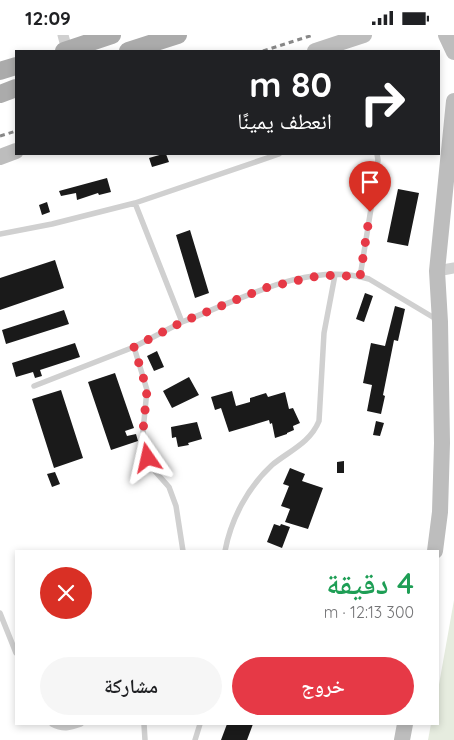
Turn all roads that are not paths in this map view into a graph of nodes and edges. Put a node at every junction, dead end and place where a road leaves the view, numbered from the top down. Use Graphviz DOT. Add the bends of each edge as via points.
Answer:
graph roads {
  1 [pos="112,35"];
  2 [pos="178,35"];
  3 [pos="364,35"];
  4 [pos="446,35"];
  5 [pos="65,45"];
  6 [pos="131,50"];
  7 [pos="318,50"];
  8 [pos="454,52"];
  9 [pos="15,66"];
  10 [pos="0,71"];
  11 [pos="15,88"];
  12 [pos="0,94"];
  13 [pos="454,101"];
  14 [pos="15,151"];
  15 [pos="276,155"];
  16 [pos="377,155"];
  17 [pos="0,157"];
  18 [pos="135,203"];
  19 [pos="0,235"];
  20 [pos="454,268"];
  21 [pos="437,271"];
  22 [pos="335,275"];
  23 [pos="360,277"];
  24 [pos="182,322"];
  25 [pos="440,322"];
  26 [pos="134,347"];
  27 [pos="34,386"];
  28 [pos="183,550"];
  29 [pos="225,550"];
  30 [pos="435,550"];
  31 [pos="0,613"];
  32 [pos="15,650"];
  33 [pos="54,725"];
  34 [pos="78,725"];
  35 [pos="144,725"];
  36 [pos="200,725"];
  37 [pos="405,725"];
  38 [pos="145,740"];
  39 [pos="195,740"];
  40 [pos="402,740"];
  1 -- 5 [label="main road"];
  2 -- 6 [label="main road"];
  3 -- 7 [label="street"];
  4 -- 8 [label="street"];
  9 -- 10 [label="main road"];
  11 -- 12 [label="main road"];
  13 -- 21 [label="street"];
  14 -- 17 [label="street"];
  15 -- 18 [label="lane"];
  16 -- 23 [label="lane"];
  18 -- 19 [label="lane"];
  18 -- 24 [label="lane"];
  20 -- 21 [label="street"];
  21 -- 25 [label="street"];
  22 -- 23 [label="lane"];
  22 -- 24 [label="lane" via="288,281 265,288"];
  22 -- 29 [label="lane" via="324,333 319,421 304,442 256,482 243,500"];
  23 -- 25 [label="lane" via="369,279"];
  24 -- 26 [label="lane"];
  25 -- 30 [label="street" via="442,443"];
  26 -- 27 [label="lane"];
  26 -- 28 [label="lane" via="147,390 143,431 148,458 169,487 176,506"];
  31 -- 32 [label="lane"];
  33 -- 34 [label="lane" via="67,729"];
  35 -- 38 [label="lane"];
  36 -- 39 [label="lane"];
  37 -- 40 [label="street"];
}
